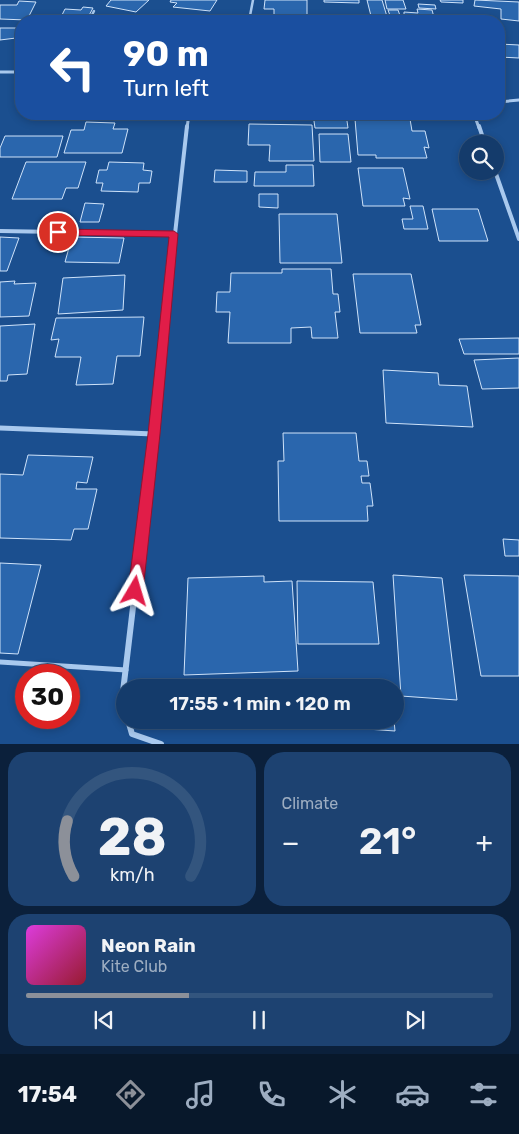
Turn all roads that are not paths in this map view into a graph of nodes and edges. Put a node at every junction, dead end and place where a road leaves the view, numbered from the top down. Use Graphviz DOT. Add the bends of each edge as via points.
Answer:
graph roads {
  1 [pos="253,0"];
  2 [pos="94,11"];
  3 [pos="92,15"];
  4 [pos="250,15"];
  5 [pos="0,72"];
  6 [pos="15,72"];
  7 [pos="519,100"];
  8 [pos="505,101"];
  9 [pos="189,120"];
  10 [pos="476,120"];
  11 [pos="482,135"];
  12 [pos="498,180"];
  13 [pos="0,231"];
  14 [pos="174,234"];
  15 [pos="519,239"];
  16 [pos="0,428"];
  17 [pos="154,434"];
  18 [pos="0,662"];
  19 [pos="126,670"];
  20 [pos="125,679"];
  21 [pos="131,729"];
  22 [pos="161,744"];
  1 -- 4 [label="lane"];
  2 -- 3 [label="lane"];
  5 -- 6 [label="street"];
  7 -- 8 [label="street"];
  9 -- 14 [label="street"];
  10 -- 11 [label="street"];
  12 -- 15 [label="street"];
  13 -- 14 [label="street"];
  14 -- 17 [label="street"];
  16 -- 17 [label="street"];
  17 -- 19 [label="street"];
  18 -- 19 [label="lane"];
  19 -- 20 [label="street"];
  21 -- 22 [label="street" via="132,734"];
}
